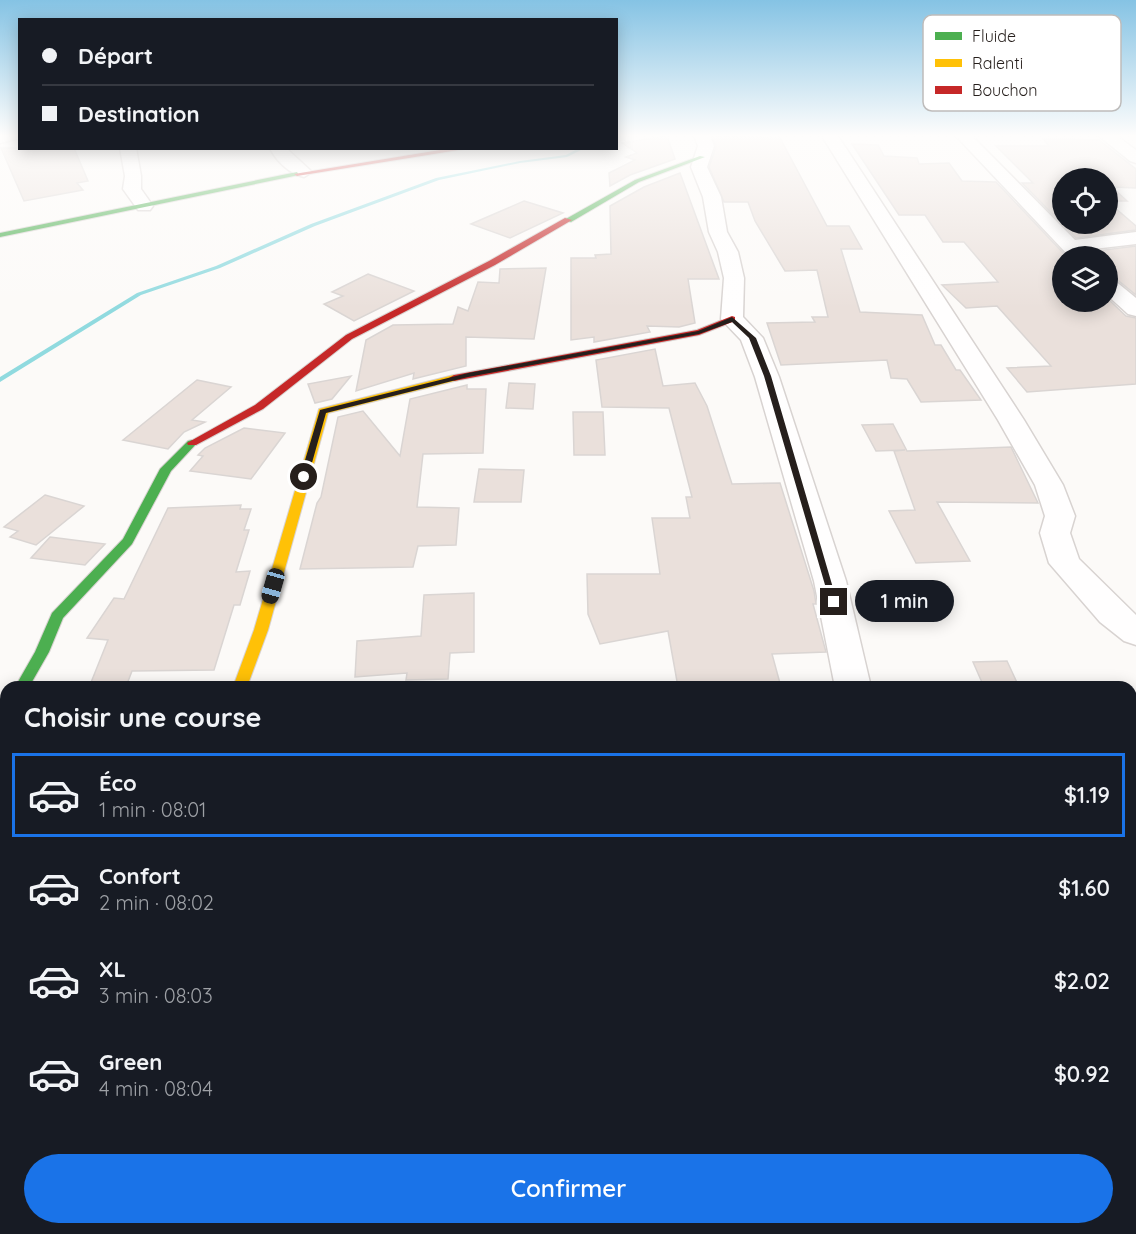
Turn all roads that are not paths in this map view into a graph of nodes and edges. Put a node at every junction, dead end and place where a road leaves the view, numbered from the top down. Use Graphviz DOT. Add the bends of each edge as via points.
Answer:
graph roads {
  1 [pos="135,194"];
  2 [pos="202,194"];
  3 [pos="615,194"];
  4 [pos="711,194"];
  5 [pos="867,194"];
  6 [pos="1020,194"];
  7 [pos="144,206"];
  8 [pos="0,235"];
  9 [pos="1136,238"];
  10 [pos="1071,246"];
  11 [pos="1099,246"];
  12 [pos="1118,293"];
  13 [pos="1136,309"];
  14 [pos="732,319"];
  15 [pos="1136,633"];
  16 [pos="25,681"];
  17 [pos="242,681"];
  18 [pos="852,681"];
  1 -- 7 [label="street"];
  2 -- 7 [label="main road"];
  3 -- 16 [label="main road" via="349,337 259,407 195,440 166,470 128,541 57,616"];
  4 -- 14 [label="street" via="718,232 734,278"];
  5 -- 15 [label="street" via="1049,485 1060,516 1055,533 1065,563 1112,614"];
  6 -- 10 [label="street"];
  7 -- 8 [label="main road"];
  9 -- 11 [label="street"];
  12 -- 13 [label="street"];
  14 -- 17 [label="main road" via="699,332 468,375 323,411 261,630"];
  14 -- 18 [label="street" via="753,338 767,376 830,581"];
}
